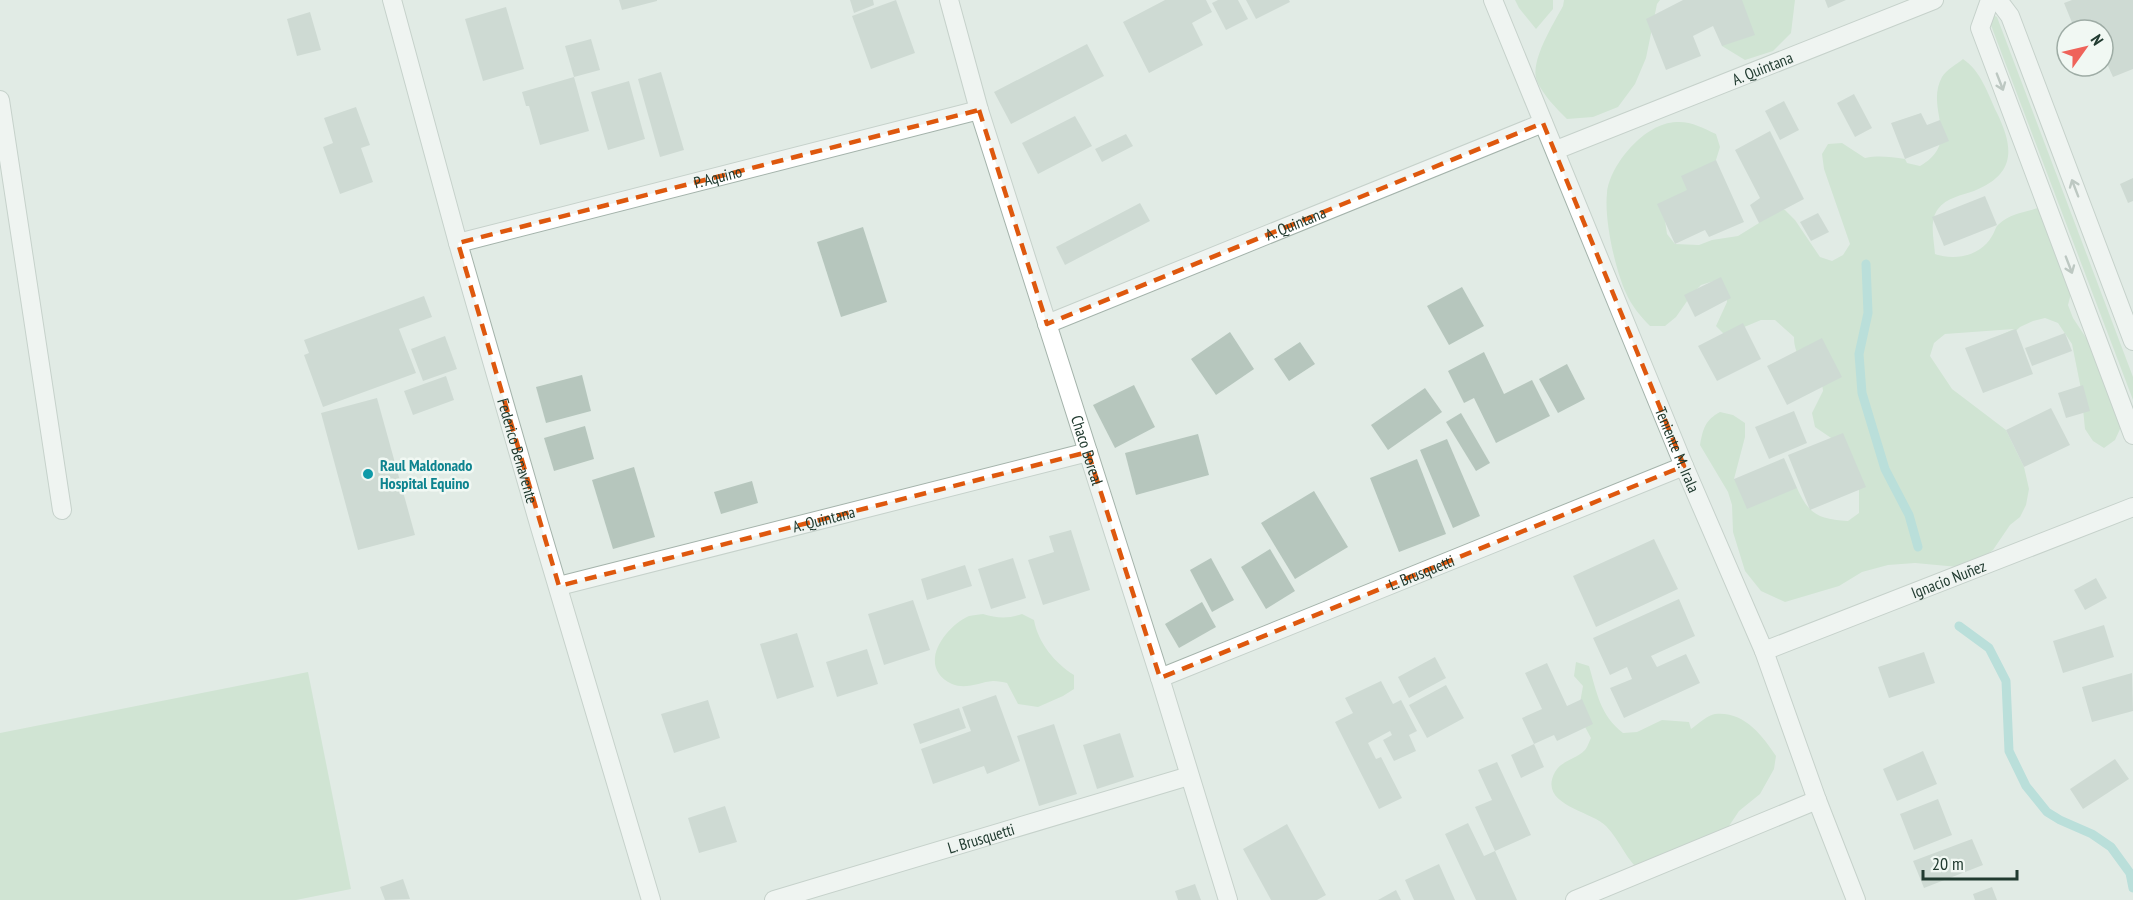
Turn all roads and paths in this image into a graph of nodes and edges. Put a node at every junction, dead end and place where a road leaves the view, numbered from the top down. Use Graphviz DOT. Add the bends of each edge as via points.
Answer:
graph roads {
  1 [pos="392,0"];
  2 [pos="1494,0"];
  3 [pos="1934,0"];
  4 [pos="1990,0"];
  5 [pos="1998,0"];
  6 [pos="952,1"];
  7 [pos="0,100"];
  8 [pos="979,110"];
  9 [pos="1543,123"];
  10 [pos="1556,150"];
  11 [pos="458,243"];
  12 [pos="1047,324"];
  13 [pos="2133,340"];
  14 [pos="2133,435"];
  15 [pos="1088,452"];
  16 [pos="1684,466"];
  17 [pos="2133,507"];
  18 [pos="62,510"];
  19 [pos="559,586"];
  20 [pos="1764,651"];
  21 [pos="1160,678"];
  22 [pos="1189,776"];
  23 [pos="1817,800"];
  24 [pos="651,900"];
  25 [pos="774,900"];
  26 [pos="1227,900"];
  27 [pos="1575,900"];
  28 [pos="1856,900"];
  1 -- 11 [label="street, Federico Benavente"];
  2 -- 9 [label="street, Teniente M. Irala"];
  3 -- 10 [label="street, A. Quintana"];
  4 -- 14 [label="street, one-way" via="1980,27"];
  13 -- 5 [label="street, one-way" via="2010,16"];
  6 -- 8 [label="street, Chaco Boreal"];
  7 -- 18 [label="street"];
  8 -- 11 [label="street, P. Aquino"];
  8 -- 12 [label="street, Chaco Boreal"];
  9 -- 10 [label="street, Teniente M. Irala"];
  9 -- 12 [label="street, A. Quintana"];
  10 -- 16 [label="street, Teniente M. Irala"];
  11 -- 19 [label="street, Federico Benavente"];
  12 -- 15 [label="street, Chaco Boreal"];
  15 -- 19 [label="street, A. Quintana"];
  15 -- 21 [label="street, Chaco Boreal"];
  16 -- 20 [label="street, Teniente M. Irala"];
  16 -- 21 [label="street, L. Brusquetti"];
  17 -- 20 [label="street, Ignacio Nuñez"];
  19 -- 24 [label="street, Federico Benavente"];
  20 -- 23 [label="street, Teniente M. Irala"];
  21 -- 22 [label="street, Chaco Boreal"];
  22 -- 25 [label="street, L. Brusquetti"];
  22 -- 26 [label="street, Chaco Boreal"];
  23 -- 27 [label="street"];
  23 -- 28 [label="street, Teniente M. Irala"];
}
